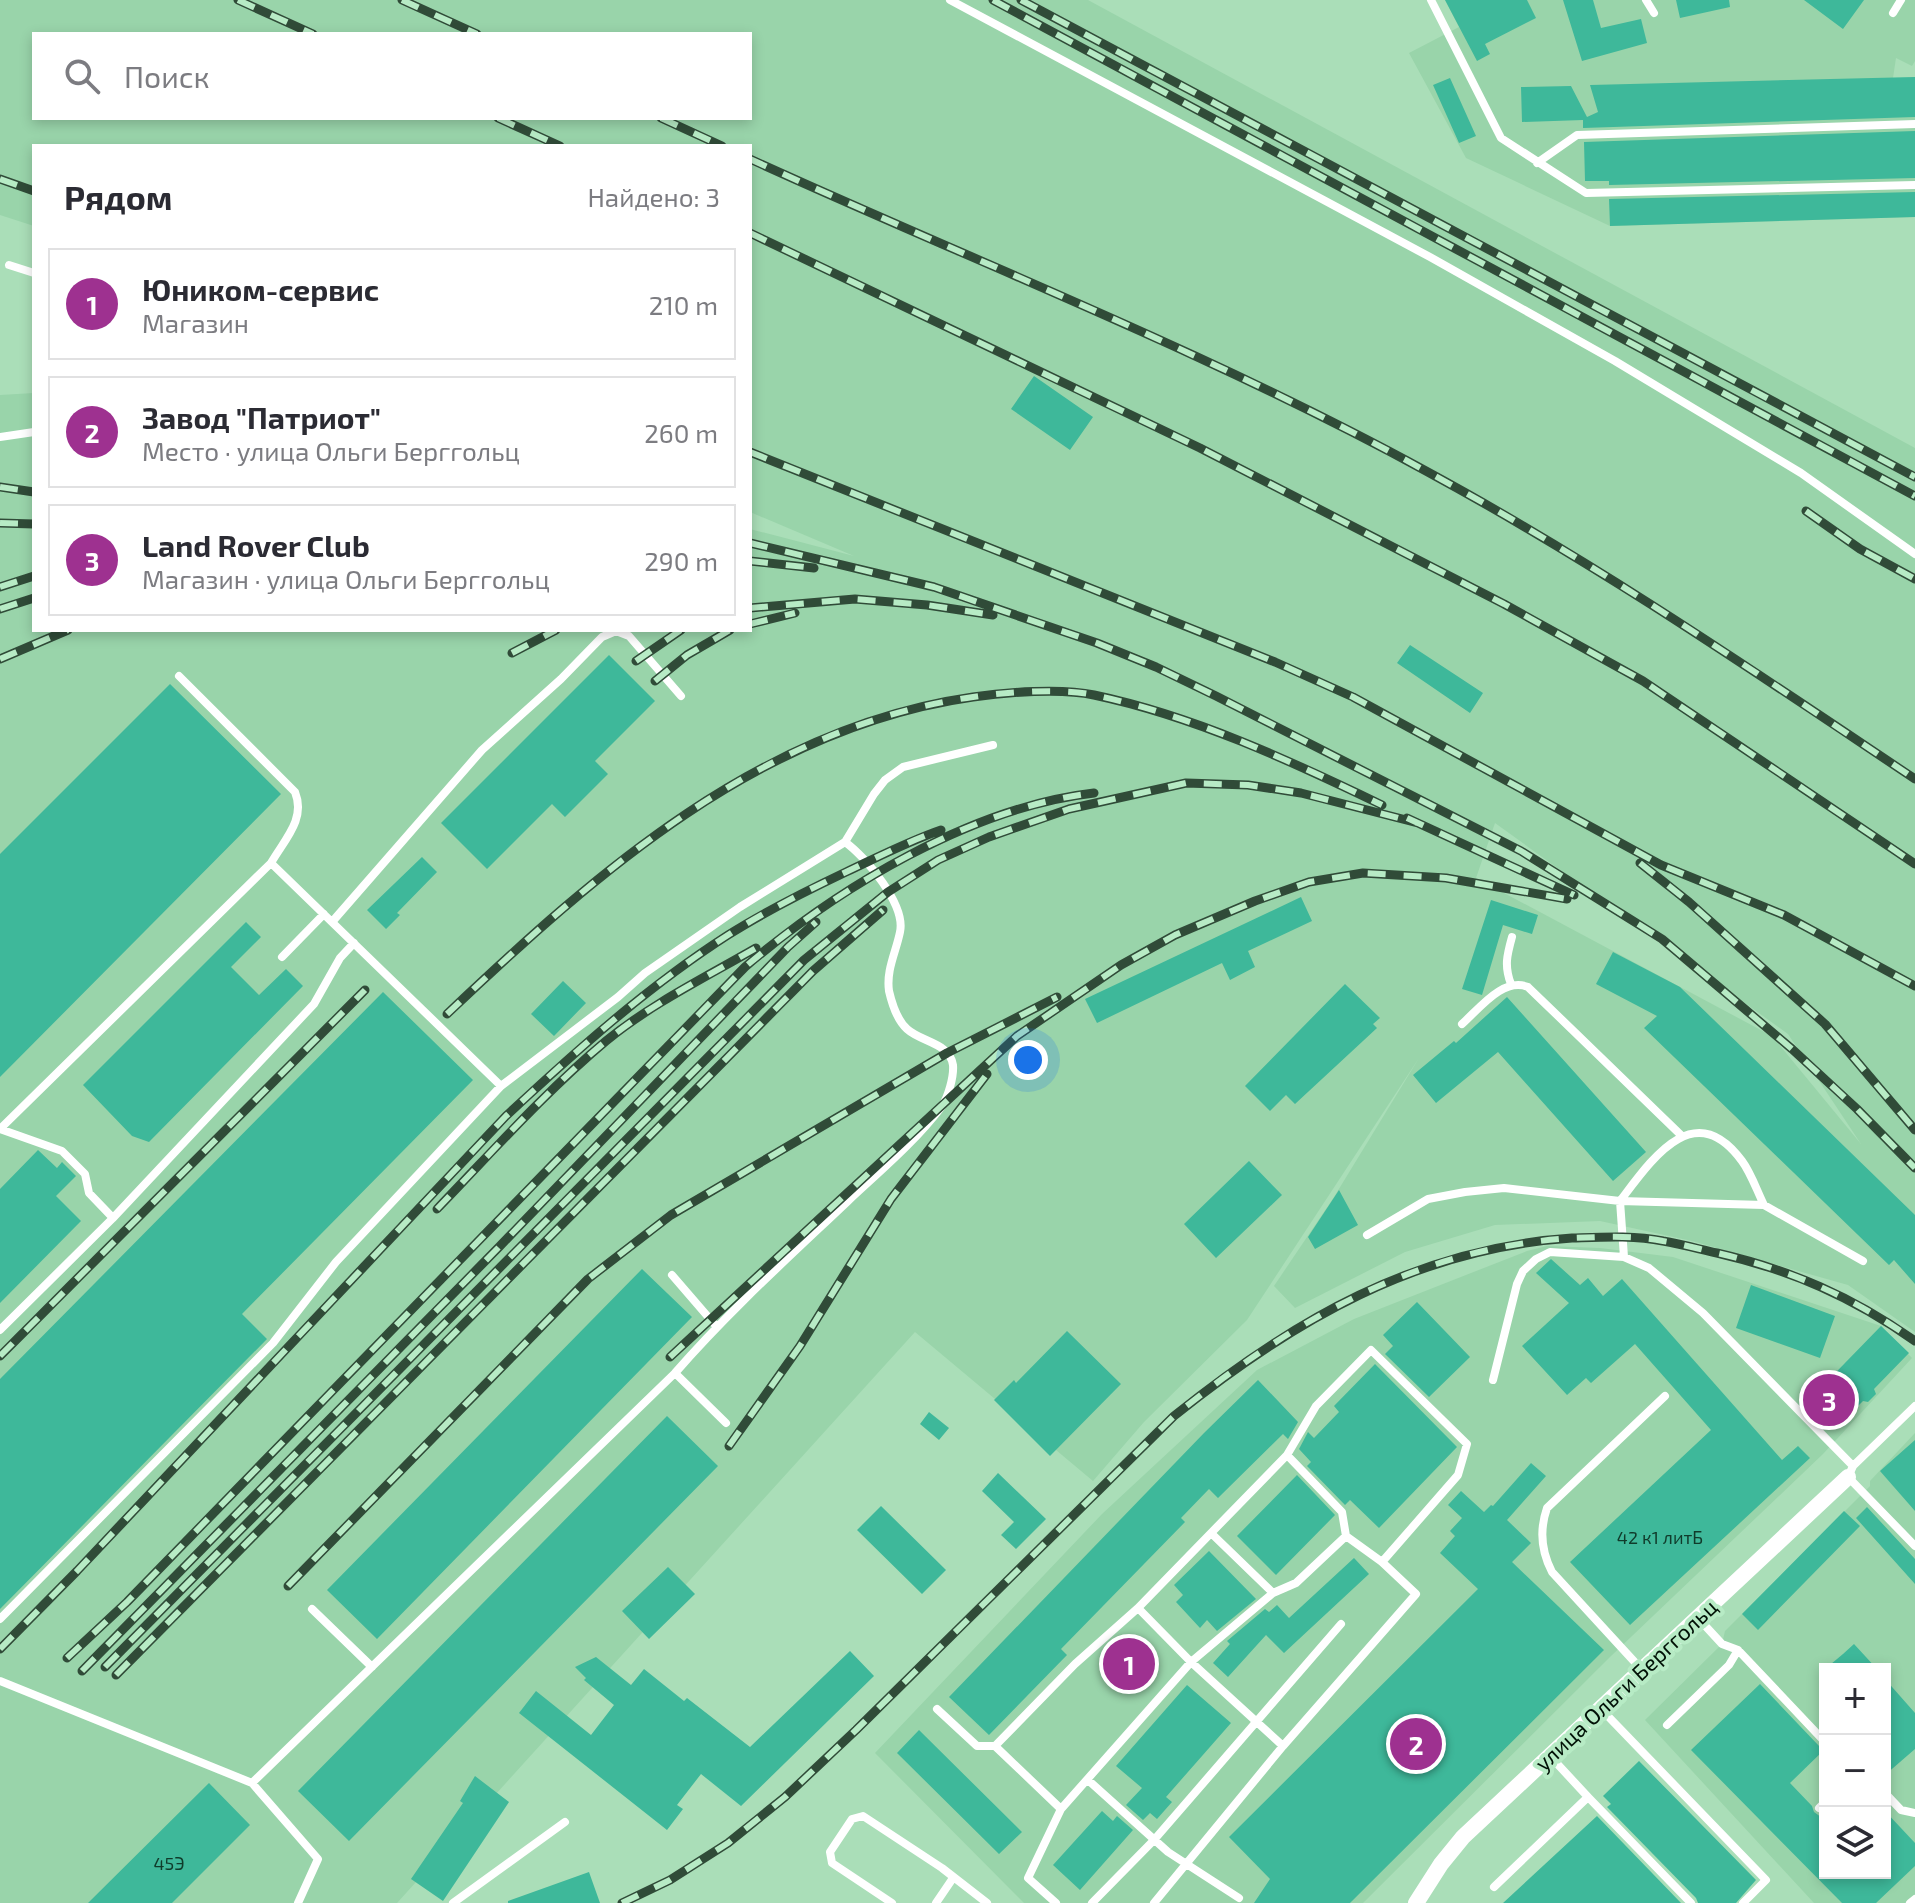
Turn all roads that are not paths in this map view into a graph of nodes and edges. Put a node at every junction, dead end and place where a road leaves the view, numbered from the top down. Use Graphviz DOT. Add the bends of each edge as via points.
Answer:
graph roads {
  1 [pos="950,0"];
  2 [pos="1431,0"];
  3 [pos="1646,0"];
  4 [pos="1901,0"];
  5 [pos="1654,13"];
  6 [pos="1893,13"];
  7 [pos="1915,124"];
  8 [pos="1537,163"];
  9 [pos="1915,185"];
  10 [pos="9,265"];
  11 [pos="32,272"];
  12 [pos="32,432"];
  13 [pos="0,437"];
  14 [pos="1915,554"];
  15 [pos="614,632"];
  16 [pos="619,632"];
  17 [pos="179,676"];
  18 [pos="681,696"];
  19 [pos="993,745"];
  20 [pos="845,842"];
  21 [pos="271,863"];
  22 [pos="324,914"];
  23 [pos="332,922"];
  24 [pos="1512,937"];
  25 [pos="354,943"];
  26 [pos="282,957"];
  27 [pos="1511,984"];
  28 [pos="1462,1024"];
  29 [pos="501,1086"];
  30 [pos="0,1129"];
  31 [pos="1681,1135"];
  32 [pos="1620,1201"];
  33 [pos="1764,1205"];
  34 [pos="113,1218"];
  35 [pos="1367,1235"];
  36 [pos="1624,1257"];
  37 [pos="1863,1261"];
  38 [pos="672,1275"];
  39 [pos="716,1326"];
  40 [pos="0,1330"];
  41 [pos="675,1373"];
  42 [pos="1493,1380"];
  43 [pos="1665,1396"];
  44 [pos="1915,1406"];
  45 [pos="726,1423"];
  46 [pos="1287,1455"];
  47 [pos="1850,1472"];
  48 [pos="1211,1533"];
  49 [pos="1346,1536"];
  50 [pos="1915,1546"];
  51 [pos="1382,1562"];
  52 [pos="1273,1593"];
  53 [pos="1138,1608"];
  54 [pos="312,1609"];
  55 [pos="1698,1618"];
  56 [pos="0,1619"];
  57 [pos="1341,1624"];
  58 [pos="1738,1650"];
  59 [pos="1191,1662"];
  60 [pos="372,1667"];
  61 [pos="1642,1670"];
  62 [pos="0,1681"];
  63 [pos="1601,1708"];
  64 [pos="937,1709"];
  65 [pos="1255,1722"];
  66 [pos="1667,1725"];
  67 [pos="1819,1736"];
  68 [pos="995,1746"];
  69 [pos="1283,1746"];
  70 [pos="1550,1756"];
  71 [pos="1088,1780"];
  72 [pos="252,1783"];
  73 [pos="1588,1797"];
  74 [pos="1891,1799"];
  75 [pos="1061,1809"];
  76 [pos="1915,1813"];
  77 [pos="565,1822"];
  78 [pos="1154,1840"];
  79 [pos="1185,1863"];
  80 [pos="953,1878"];
  81 [pos="1494,1887"];
  82 [pos="1239,1898"];
  83 [pos="1915,1899"];
  84 [pos="298,1903"];
  85 [pos="453,1903"];
  86 [pos="892,1903"];
  87 [pos="936,1903"];
  88 [pos="987,1903"];
  89 [pos="1056,1903"];
  90 [pos="1092,1903"];
  91 [pos="1154,1903"];
  92 [pos="1416,1903"];
  93 [pos="1691,1903"];
  94 [pos="1743,1903"];
  95 [pos="1910,1903"];
  1 -- 14 [label="lane" via="1602,353 1801,473"];
  2 -- 8 [label="lane" via="1501,138"];
  3 -- 5 [label="lane"];
  4 -- 6 [label="lane"];
  7 -- 8 [label="lane" via="1577,135"];
  8 -- 9 [label="lane" via="1586,193"];
  10 -- 11 [label="lane"];
  12 -- 13 [label="lane"];
  15 -- 23 [label="lane" via="602,637 482,750"];
  16 -- 18 [label="lane" via="629,636"];
  17 -- 21 [label="lane" via="295,792 298,820"];
  19 -- 20 [label="lane" via="903,767 874,794"];
  20 -- 29 [label="lane" via="645,973"];
  20 -- 39 [label="lane" via="867,862 899,914 901,929 889,968 895,1011 905,1028 947,1053 953,1065 951,1081 944,1103 914,1139"];
  21 -- 22 [label="lane"];
  21 -- 30 [label="lane"];
  22 -- 23 [label="lane"];
  22 -- 26 [label="lane"];
  23 -- 25 [label="lane"];
  24 -- 27 [label="lane" via="1506,960"];
  25 -- 29 [label="lane"];
  25 -- 34 [label="lane" via="314,1004"];
  27 -- 28 [label="lane"];
  27 -- 31 [label="lane" via="1528,987"];
  29 -- 56 [label="lane" via="336,1262 273,1343"];
  30 -- 34 [label="lane" via="62,1151 85,1174 89,1193"];
  31 -- 32 [label="lane"];
  31 -- 33 [label="lane" via="1699,1131 1719,1138 1742,1161"];
  32 -- 33 [label="lane"];
  32 -- 35 [label="lane" via="1504,1188 1465,1192 1428,1199"];
  32 -- 36 [label="lane"];
  33 -- 37 [label="lane"];
  34 -- 40 [label="lane"];
  36 -- 42 [label="lane" via="1550,1252 1523,1271"];
  36 -- 47 [label="lane" via="1649,1268 1703,1313"];
  38 -- 39 [label="lane"];
  39 -- 41 [label="lane"];
  41 -- 45 [label="lane"];
  41 -- 60 [label="lane"];
  43 -- 61 [label="lane" via="1547,1508 1542,1524 1552,1572"];
  44 -- 47 [label="lane"];
  46 -- 48 [label="lane"];
  46 -- 49 [label="lane" via="1342,1512"];
  46 -- 51 [label="lane" via="1316,1406 1371,1350 1467,1444 1458,1475"];
  47 -- 50 [label="lane"];
  47 -- 55 [label="street, улица Ольги Берггольц"];
  48 -- 52 [label="lane"];
  48 -- 53 [label="lane"];
  49 -- 51 [label="lane"];
  49 -- 52 [label="lane" via="1296,1583"];
  51 -- 69 [label="lane" via="1416,1594"];
  52 -- 59 [label="lane"];
  53 -- 59 [label="lane"];
  53 -- 68 [label="lane"];
  54 -- 60 [label="lane"];
  55 -- 58 [label="lane" via="1722,1644"];
  55 -- 61 [label="street, улица Ольги Берггольц"];
  57 -- 65 [label="lane"];
  58 -- 66 [label="lane"];
  58 -- 67 [label="lane"];
  59 -- 65 [label="lane"];
  59 -- 71 [label="lane"];
  60 -- 72 [label="lane"];
  61 -- 63 [label="street, улица Ольги Берггольц"];
  62 -- 72 [label="lane"];
  63 -- 70 [label="street, улица Ольги Берггольц"];
  63 -- 94 [label="lane" via="1766,1880"];
  64 -- 68 [label="lane" via="977,1746"];
  65 -- 69 [label="lane"];
  65 -- 78 [label="lane"];
  68 -- 75 [label="lane"];
  69 -- 79 [label="lane"];
  70 -- 73 [label="lane"];
  70 -- 92 [label="street, улица Ольги Берггольц" via="1463,1837"];
  71 -- 75 [label="lane"];
  71 -- 78 [label="lane"];
  72 -- 84 [label="lane" via="318,1859"];
  73 -- 81 [label="lane"];
  73 -- 93 [label="lane"];
  74 -- 76 [label="lane" via="1901,1810"];
  75 -- 89 [label="lane" via="1028,1878"];
  77 -- 85 [label="lane"];
  78 -- 79 [label="lane"];
  78 -- 90 [label="lane"];
  79 -- 82 [label="lane"];
  79 -- 91 [label="lane"];
  80 -- 86 [label="lane" via="857,1816 829,1858"];
  80 -- 87 [label="lane"];
  80 -- 88 [label="lane"];
  83 -- 95 [label="lane"];
}
